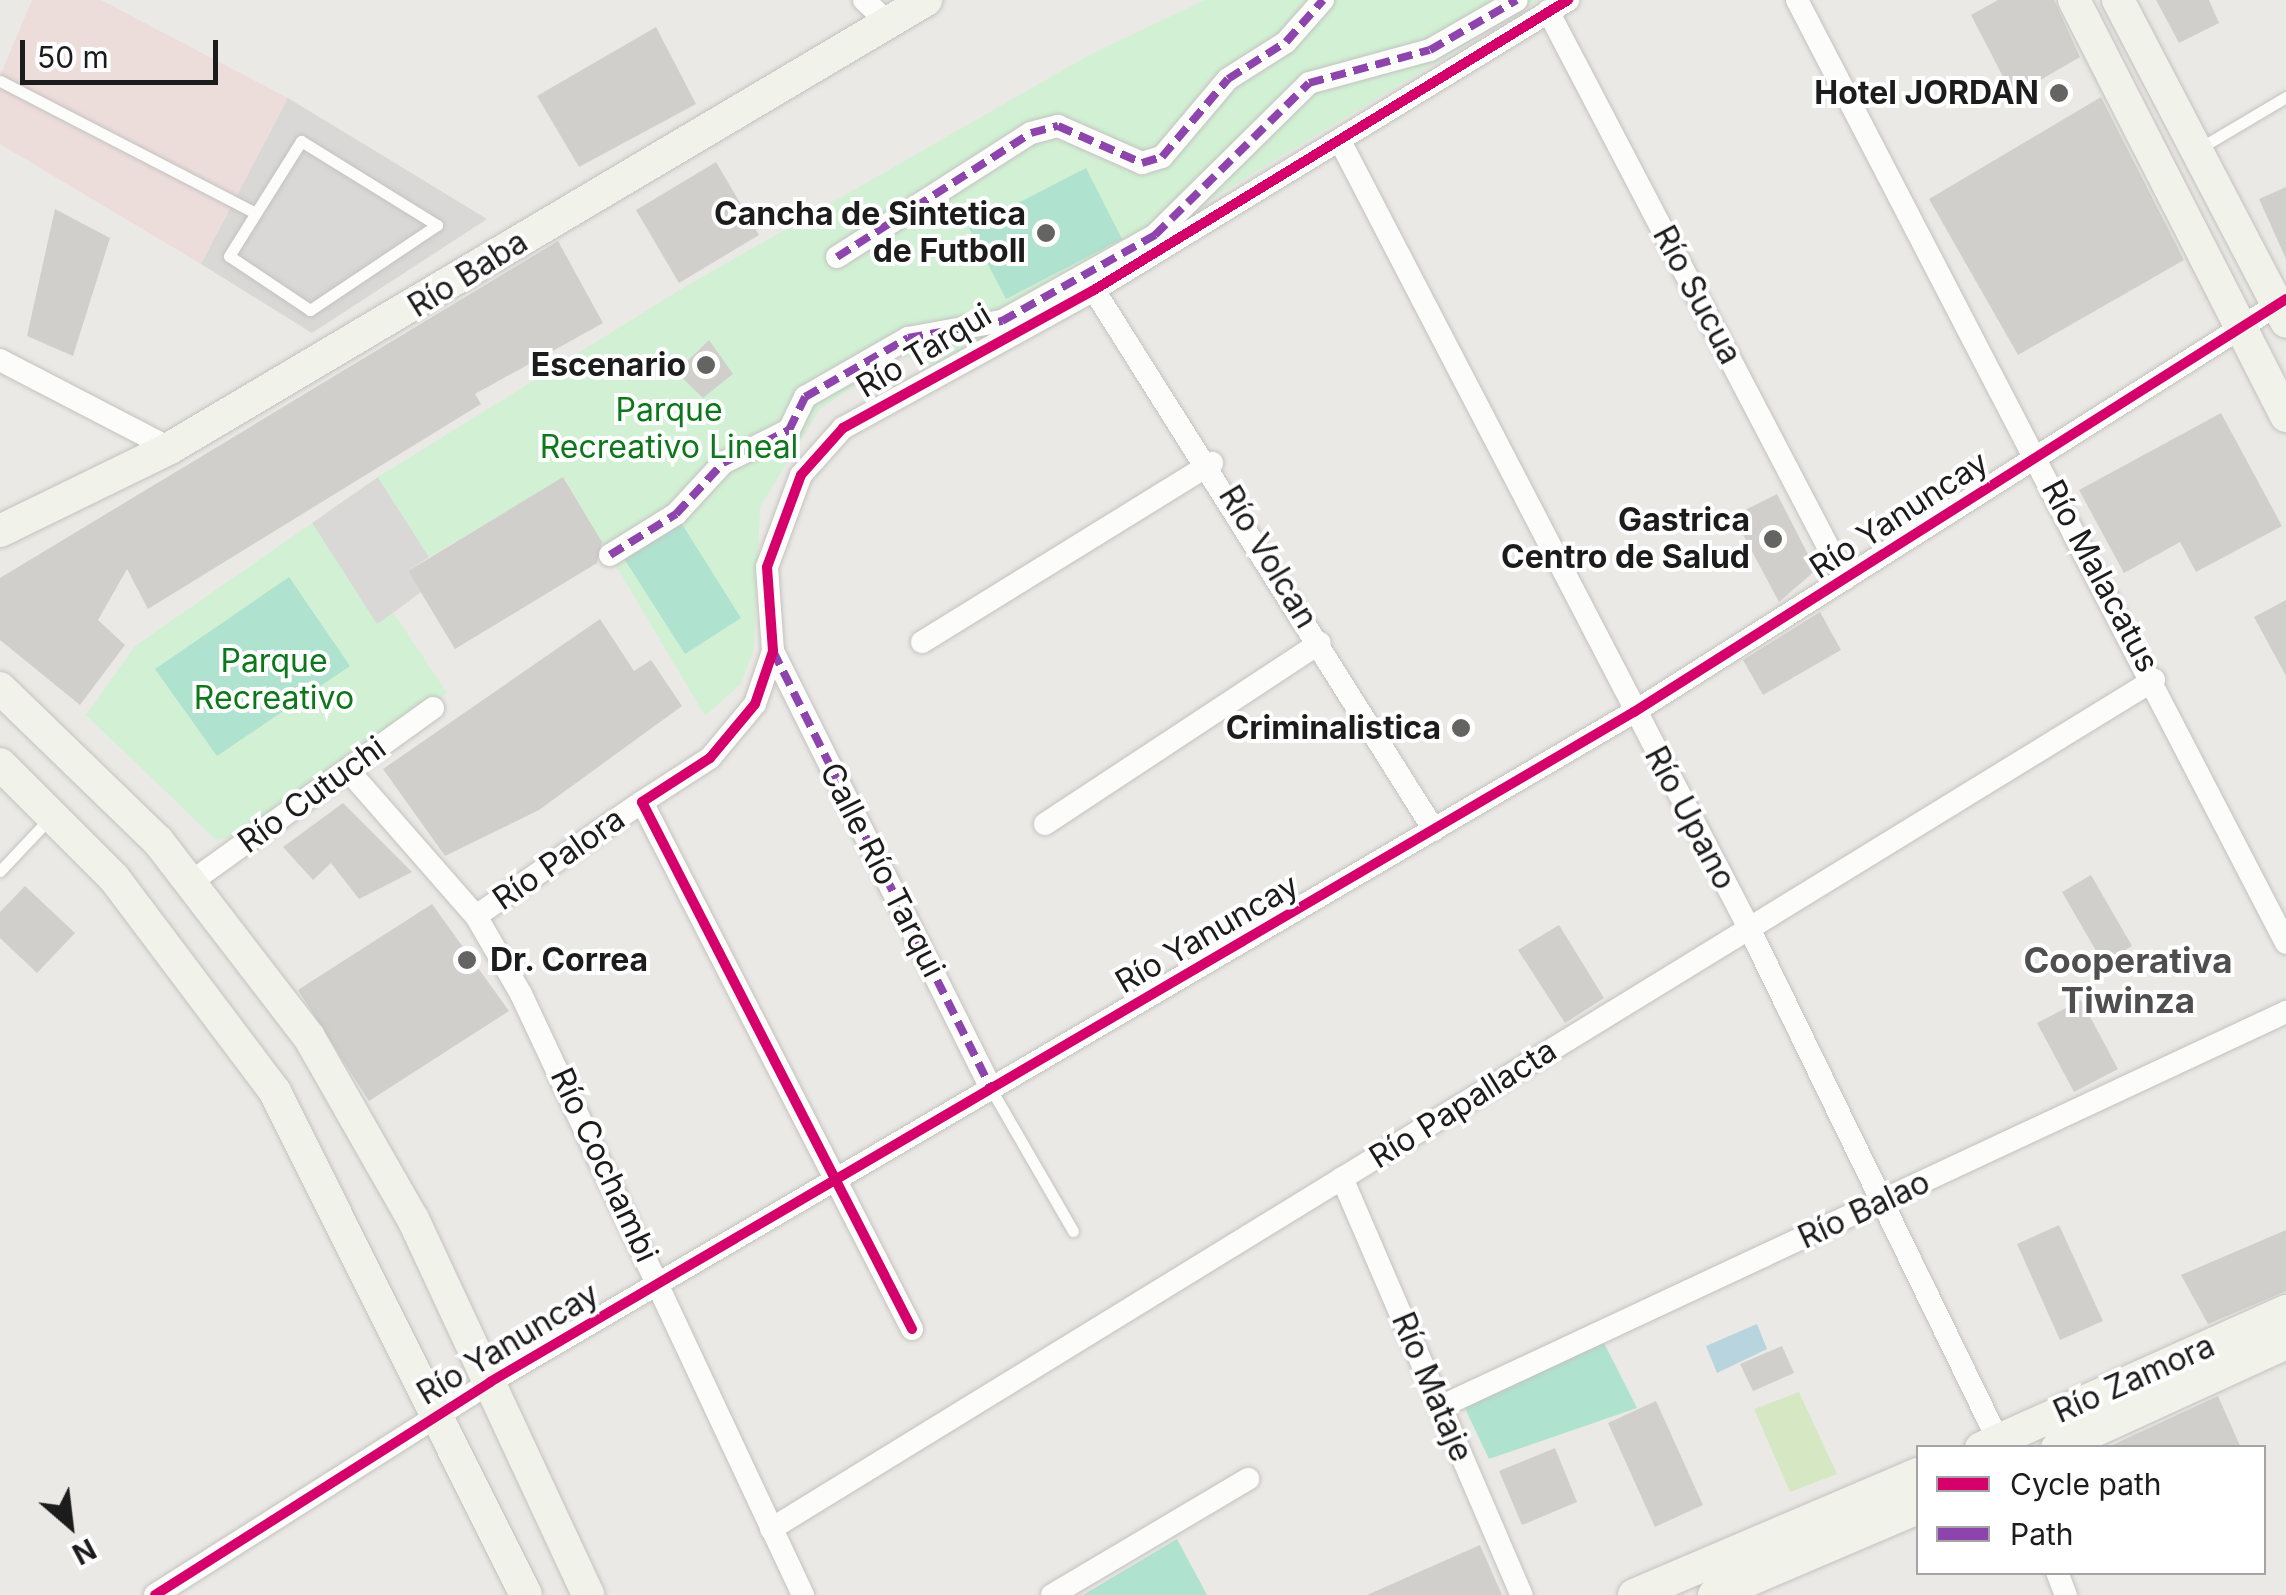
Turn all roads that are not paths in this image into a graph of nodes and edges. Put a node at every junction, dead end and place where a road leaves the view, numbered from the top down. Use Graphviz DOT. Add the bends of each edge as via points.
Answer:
graph roads {
  1 [pos="926,0"];
  2 [pos="1323,0"];
  3 [pos="1516,0"];
  4 [pos="1797,0"];
  5 [pos="2074,0"];
  6 [pos="2118,0"];
  7 [pos="1558,5"];
  8 [pos="873,9"];
  9 [pos="0,81"];
  10 [pos="2286,97"];
  11 [pos="1340,142"];
  12 [pos="2196,151"];
  13 [pos="252,211"];
  14 [pos="837,257"];
  15 [pos="1094,290"];
  16 [pos="2283,308"];
  17 [pos="2241,327"];
  18 [pos="0,360"];
  19 [pos="2286,416"];
  20 [pos="170,448"];
  21 [pos="2037,456"];
  22 [pos="1212,464"];
  23 [pos="0,530"];
  24 [pos="610,555"];
  25 [pos="1845,580"];
  26 [pos="922,642"];
  27 [pos="1320,643"];
  28 [pos="773,651"];
  29 [pos="2154,680"];
  30 [pos="0,688"];
  31 [pos="433,708"];
  32 [pos="1634,712"];
  33 [pos="0,764"];
  34 [pos="348,770"];
  35 [pos="642,802"];
  36 [pos="55,814"];
  37 [pos="1046,824"];
  38 [pos="1434,830"];
  39 [pos="0,871"];
  40 [pos="191,882"];
  41 [pos="476,916"];
  42 [pos="1749,928"];
  43 [pos="2286,943"];
  44 [pos="2286,1012"];
  45 [pos="992,1088"];
  46 [pos="1342,1178"];
  47 [pos="834,1180"];
  48 [pos="1882,1202"];
  49 [pos="1073,1231"];
  50 [pos="660,1282"];
  51 [pos="2286,1311"];
  52 [pos="912,1329"];
  53 [pos="2286,1343"];
  54 [pos="490,1382"];
  55 [pos="1440,1406"];
  56 [pos="440,1414"];
  57 [pos="1994,1445"];
  58 [pos="2063,1445"];
  59 [pos="1916,1475"];
  60 [pos="1248,1479"];
  61 [pos="1916,1509"];
  62 [pos="771,1529"];
  63 [pos="155,1595"];
  64 [pos="526,1595"];
  65 [pos="588,1595"];
  66 [pos="803,1595"];
  67 [pos="1052,1595"];
  68 [pos="1522,1595"];
  69 [pos="1634,1595"];
  70 [pos="1714,1595"];
  1 -- 8 [label="main road, Río Baba"];
  2 -- 14 [label="street" via="1286,42 1228,79 1162,157 1142,164 1058,126 1031,133"];
  3 -- 24 [label="street" via="1430,50 1310,83 1155,234 1002,320 908,338 804,397 789,430 723,464 676,514"];
  4 -- 21 [label="street, Río Malacatus"];
  5 -- 17 [label="main road"];
  6 -- 12 [label="main road"];
  7 -- 11 [label="street, Río Tarqui"];
  7 -- 25 [label="street, Río Sucua"];
  8 -- 20 [label="main road, Río Baba"];
  9 -- 13 [label="lane"];
  10 -- 12 [label="lane"];
  11 -- 15 [label="street, Río Tarqui"];
  11 -- 32 [label="street, Río Upano"];
  12 -- 16 [label="main road"];
  13 -- 13 [label="lane" via="301,141 437,225 310,310 229,256"];
  15 -- 22 [label="street, Río Volcan"];
  15 -- 28 [label="street, Río Tarqui" via="1012,327 843,428 820,452 786,506 767,567"];
  16 -- 17 [label="street, Río Yanuncay"];
  17 -- 19 [label="main road"];
  17 -- 21 [label="street, Río Yanuncay"];
  18 -- 20 [label="street"];
  20 -- 23 [label="main road, Río Baba"];
  21 -- 25 [label="street, Río Yanuncay"];
  21 -- 29 [label="street, Río Malacatus"];
  22 -- 26 [label="street"];
  22 -- 27 [label="street, Río Volcan"];
  25 -- 32 [label="street, Río Yanuncay"];
  27 -- 37 [label="street"];
  27 -- 38 [label="street, Río Volcan"];
  28 -- 35 [label="street, Río Tarqui" via="756,704 728,740"];
  28 -- 45 [label="street, Calle Río Tarqui"];
  29 -- 42 [label="street, Río Papallacta"];
  29 -- 43 [label="street, Río Malacatus"];
  30 -- 40 [label="main road" via="114,793"];
  31 -- 34 [label="street, Río Cutuchi"];
  32 -- 38 [label="street, Río Yanuncay"];
  32 -- 42 [label="street, Río Upano"];
  33 -- 36 [label="main road"];
  34 -- 40 [label="street, Río Cutuchi"];
  34 -- 41 [label="street, Río Cochambi"];
  35 -- 41 [label="street, Río Palora"];
  35 -- 47 [label="street"];
  36 -- 39 [label="lane"];
  36 -- 56 [label="main road" via="155,928 275,1092"];
  38 -- 45 [label="street, Río Yanuncay"];
  40 -- 54 [label="main road" via="346,1094"];
  41 -- 50 [label="street, Río Cochambi"];
  42 -- 46 [label="street, Río Papallacta"];
  42 -- 48 [label="street, Río Upano"];
  44 -- 48 [label="street, Río Balao"];
  45 -- 47 [label="street, Río Yanuncay"];
  45 -- 49 [label="lane"];
  46 -- 55 [label="street, Río Mataje"];
  46 -- 62 [label="street, Río Papallacta"];
  47 -- 50 [label="street, Río Yanuncay"];
  47 -- 52 [label="street"];
  48 -- 55 [label="street, Río Balao"];
  48 -- 57 [label="street, Río Upano"];
  50 -- 54 [label="street, Río Yanuncay"];
  50 -- 62 [label="street, Río Cochambi"];
  51 -- 57 [label="main road, Río Zamora"];
  53 -- 58 [label="main road, Río Zamora"];
  54 -- 56 [label="street, Río Yanuncay"];
  54 -- 65 [label="main road"];
  55 -- 68 [label="street, Río Mataje"];
  56 -- 63 [label="street, Río Yanuncay"];
  56 -- 64 [label="main road"];
  59 -- 69 [label="main road"];
  60 -- 67 [label="street"];
  61 -- 70 [label="main road"];
  62 -- 66 [label="street, Río Cochambi"];
}
